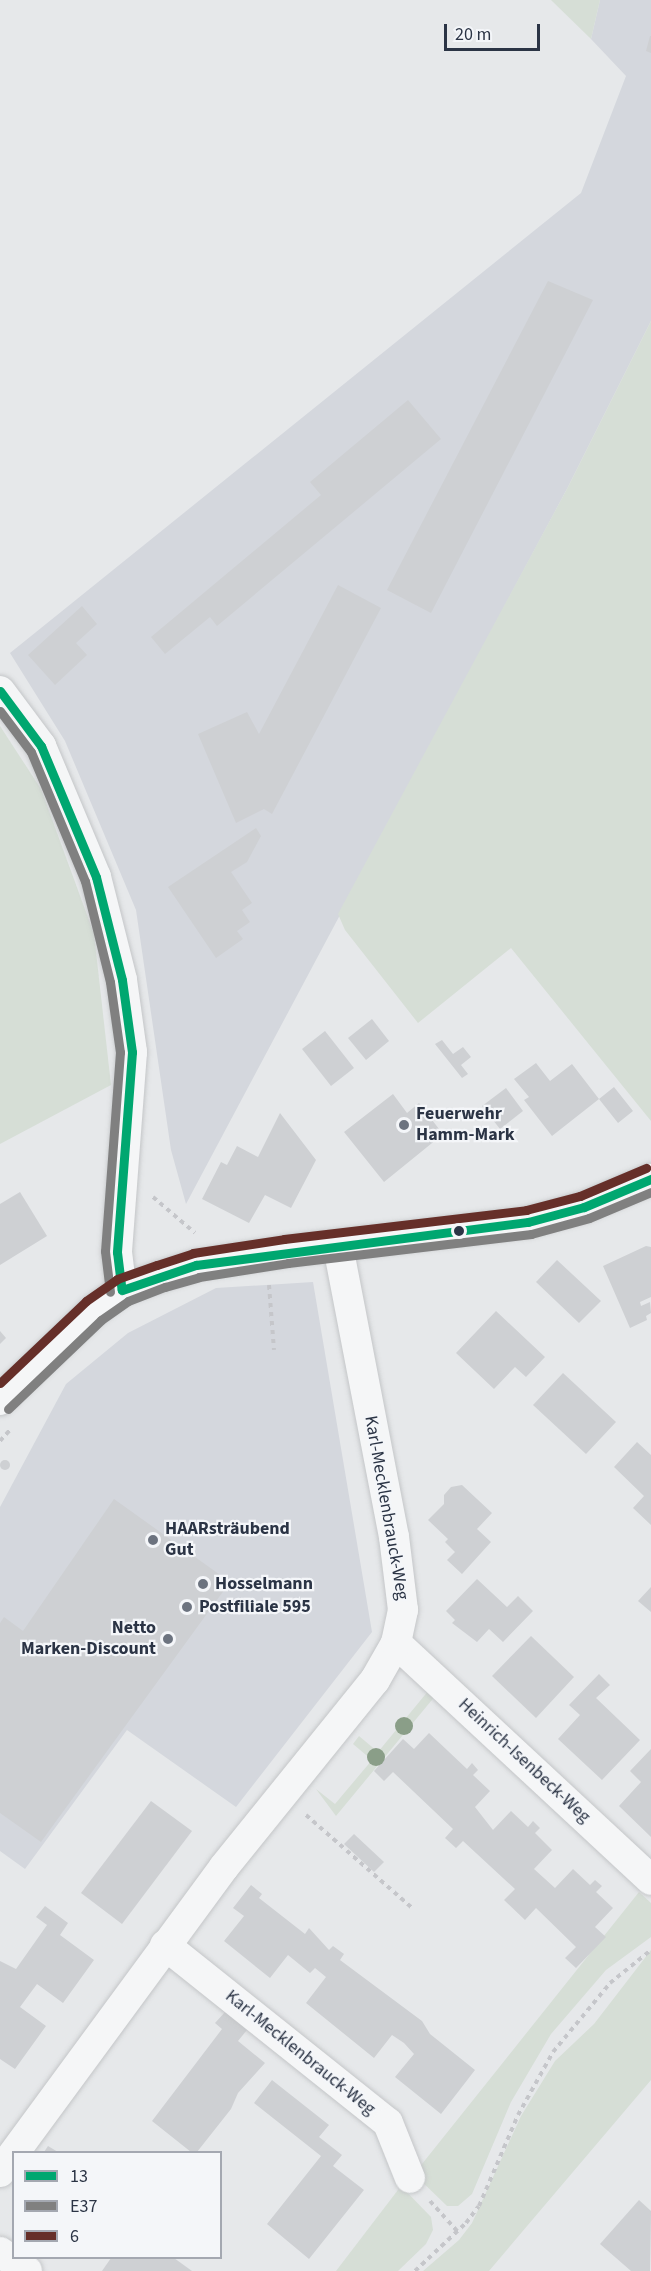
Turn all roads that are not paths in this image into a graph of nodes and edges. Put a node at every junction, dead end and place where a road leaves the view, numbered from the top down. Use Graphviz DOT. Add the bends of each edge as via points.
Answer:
graph roads {
  1 [pos="0,691"];
  2 [pos="651,1179"];
  3 [pos="338,1246"];
  4 [pos="122,1290"];
  5 [pos="0,1400"];
  6 [pos="396,1643"];
  7 [pos="651,1880"];
  8 [pos="165,1945"];
  9 [pos="15,2151"];
  10 [pos="12,2155"];
  11 [pos="0,2172"];
  12 [pos="410,2178"];
  13 [pos="0,2252"];
  14 [pos="27,2271"];
  1 -- 4 [label="street" via="41,746 96,877 111,929 132,1052 117,1252"];
  2 -- 3 [label="street" via="584,1207 528,1222"];
  3 -- 4 [label="street" via="196,1265"];
  3 -- 6 [label="street, Karl-Mecklenbrauck-Weg" via="394,1537 403,1610"];
  4 -- 5 [label="street" via="60,1340"];
  6 -- 7 [label="street, Heinrich-Isenbeck-Weg"];
  6 -- 8 [label="street, Karl-Mecklenbrauck-Weg" via="375,1680"];
  8 -- 9 [label="street, Karl-Mecklenbrauck-Weg"];
  8 -- 12 [label="street, Karl-Mecklenbrauck-Weg" via="388,2123"];
  10 -- 11 [label="street, Karl-Mecklenbrauck-Weg"];
  13 -- 14 [label="street"];
}
